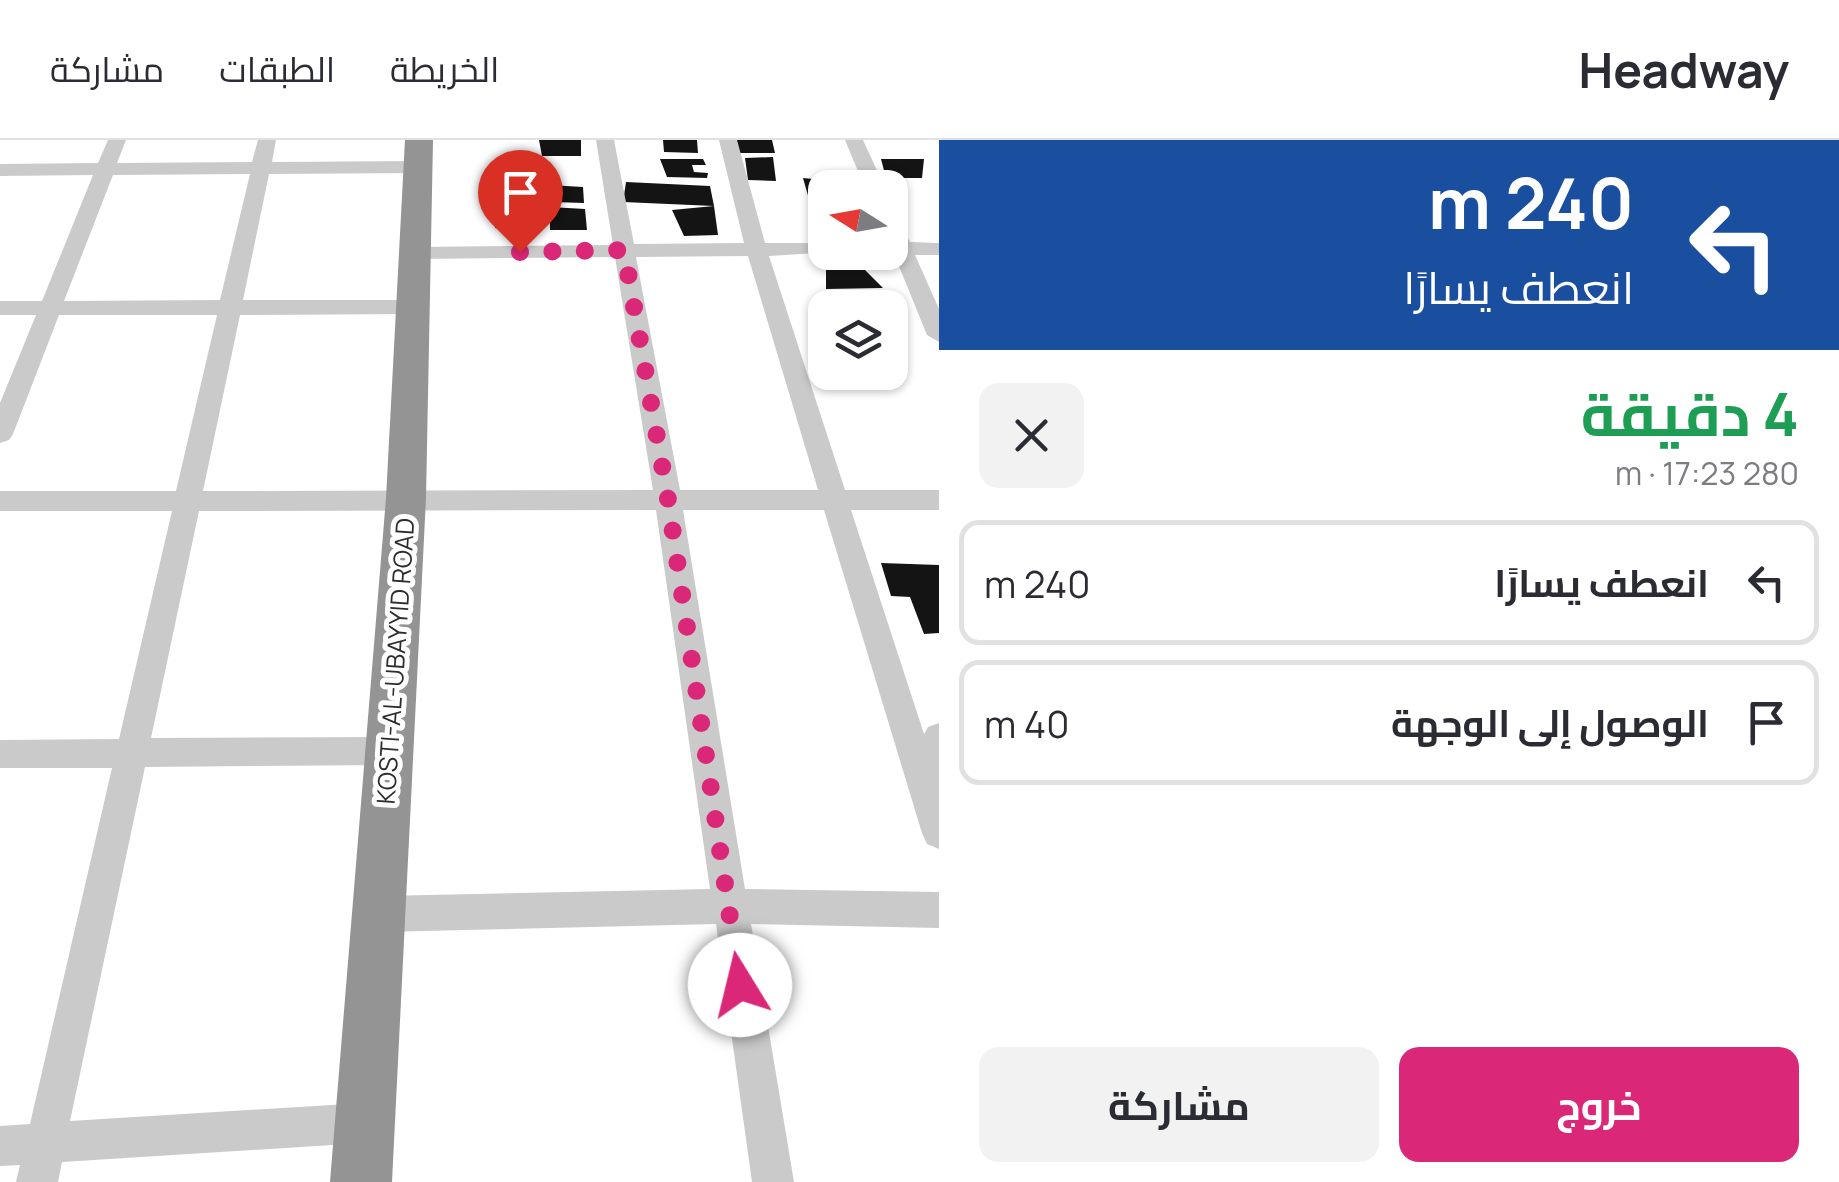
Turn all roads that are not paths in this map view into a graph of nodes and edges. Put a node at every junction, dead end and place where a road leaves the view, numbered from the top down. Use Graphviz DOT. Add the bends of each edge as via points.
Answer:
graph roads {
  1 [pos="117,140"];
  2 [pos="605,140"];
  3 [pos="728,140"];
  4 [pos="854,140"];
  5 [pos="264,154"];
  6 [pos="418,154"];
  7 [pos="0,170"];
  8 [pos="106,170"];
  9 [pos="867,170"];
  10 [pos="908,248"];
  11 [pos="756,249"];
  12 [pos="808,249"];
  13 [pos="939,249"];
  14 [pos="624,250"];
  15 [pos="416,253"];
  16 [pos="907,270"];
  17 [pos="0,308"];
  18 [pos="50,308"];
  19 [pos="414,308"];
  20 [pos="228,309"];
  21 [pos="939,335"];
  22 [pos="0,434"];
  23 [pos="406,498"];
  24 [pos="668,499"];
  25 [pos="0,500"];
  26 [pos="835,500"];
  27 [pos="939,500"];
  28 [pos="188,502"];
  29 [pos="939,737"];
  30 [pos="388,751"];
  31 [pos="132,752"];
  32 [pos="0,754"];
  33 [pos="920,772"];
  34 [pos="939,833"];
  35 [pos="727,906"];
  36 [pos="939,910"];
  37 [pos="381,914"];
  38 [pos="364,1123"];
  39 [pos="0,1146"];
  40 [pos="41,1164"];
  41 [pos="361,1182"];
  42 [pos="772,1182"];
  1 -- 8 [label="street"];
  2 -- 14 [label="street"];
  3 -- 11 [label="street"];
  4 -- 9 [label="street"];
  5 -- 6 [label="street"];
  5 -- 8 [label="street"];
  5 -- 20 [label="street"];
  6 -- 15 [label="highway, KOSTI-AL-UBAYYID ROAD"];
  7 -- 8 [label="street"];
  8 -- 18 [label="street"];
  10 -- 13 [label="street"];
  11 -- 12 [label="street"];
  11 -- 14 [label="street"];
  11 -- 26 [label="street"];
  14 -- 15 [label="street"];
  14 -- 24 [label="street"];
  15 -- 19 [label="highway, KOSTI-AL-UBAYYID ROAD"];
  16 -- 21 [label="street"];
  17 -- 18 [label="street"];
  18 -- 20 [label="street"];
  18 -- 22 [label="street"];
  19 -- 20 [label="street"];
  19 -- 23 [label="highway, KOSTI-AL-UBAYYID ROAD"];
  20 -- 28 [label="street"];
  23 -- 24 [label="street"];
  23 -- 28 [label="street"];
  23 -- 30 [label="highway, KOSTI-AL-UBAYYID ROAD"];
  24 -- 26 [label="street"];
  24 -- 35 [label="street"];
  25 -- 28 [label="street"];
  26 -- 27 [label="street"];
  26 -- 33 [label="street"];
  28 -- 31 [label="street"];
  29 -- 33 [label="street"];
  30 -- 31 [label="street"];
  30 -- 37 [label="highway, KOSTI-AL-UBAYYID ROAD"];
  31 -- 32 [label="street"];
  31 -- 40 [label="street"];
  33 -- 34 [label="street"];
  35 -- 36 [label="street"];
  35 -- 37 [label="street"];
  35 -- 42 [label="street"];
  37 -- 38 [label="highway, KOSTI-AL-UBAYYID ROAD"];
  38 -- 40 [label="street"];
  38 -- 41 [label="highway, KOSTI-AL-UBAYYID ROAD"];
  39 -- 40 [label="street"];
}
